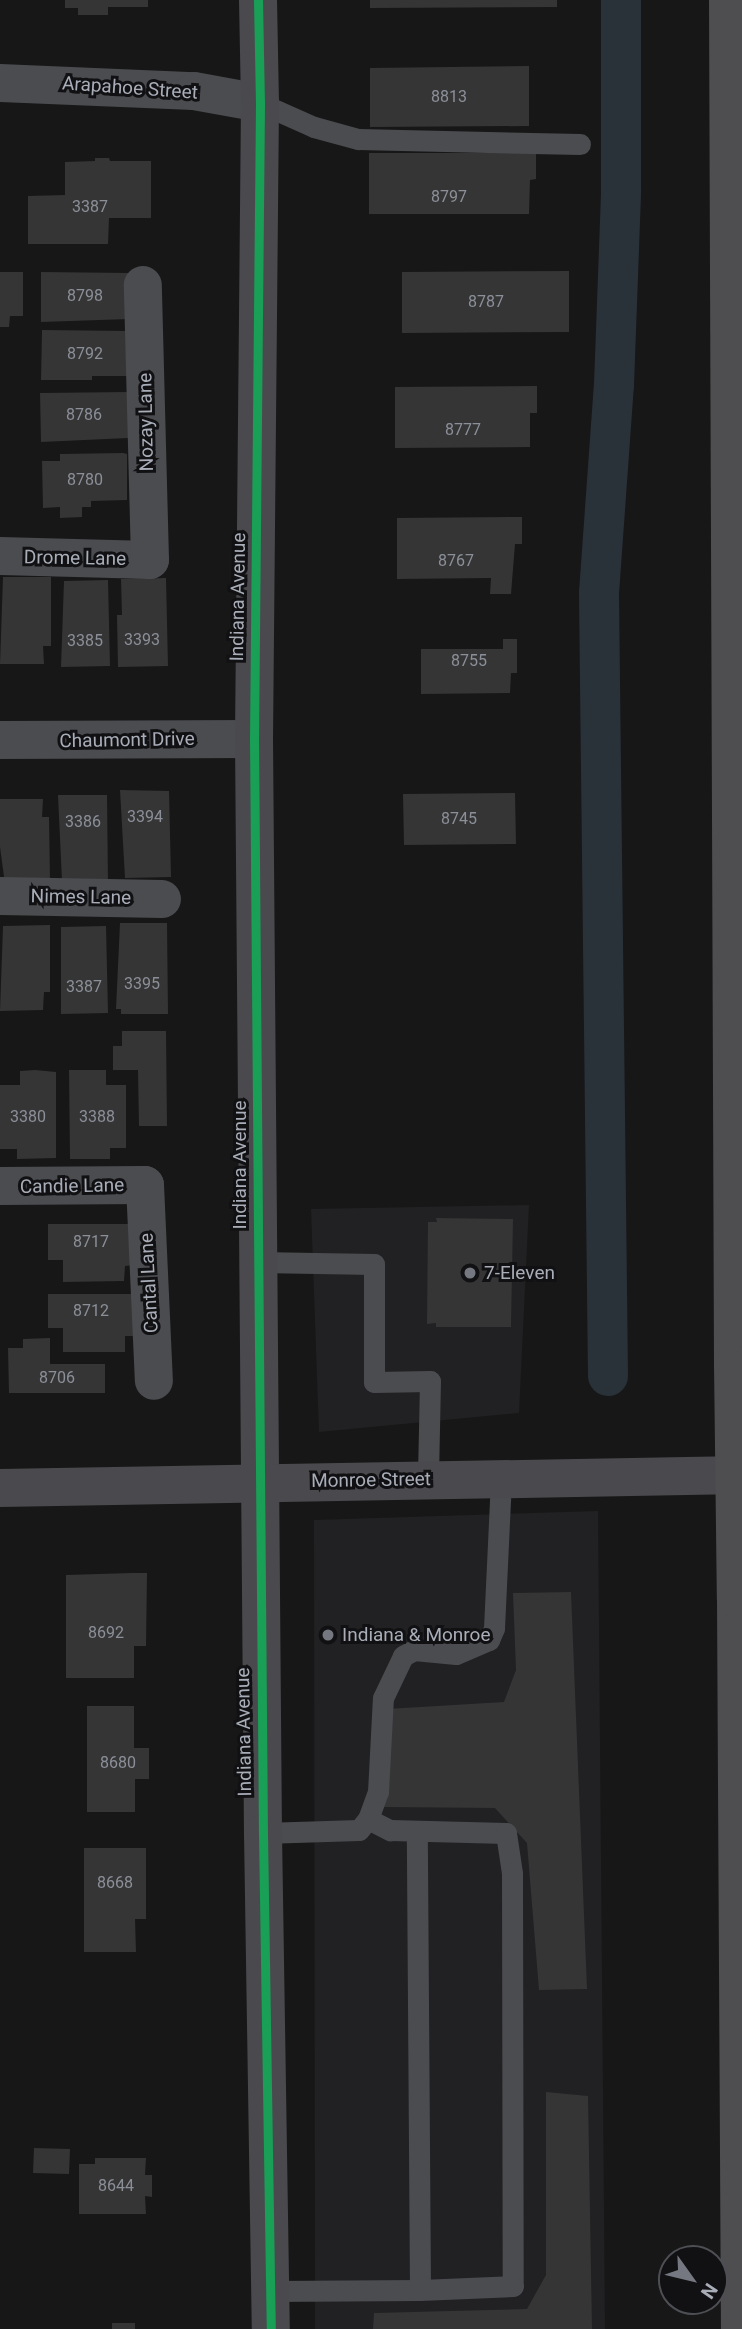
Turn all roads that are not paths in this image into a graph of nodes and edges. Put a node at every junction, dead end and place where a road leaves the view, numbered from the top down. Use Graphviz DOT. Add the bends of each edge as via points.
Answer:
graph roads {
  1 [pos="258,0"];
  2 [pos="729,0"];
  3 [pos="0,82"];
  4 [pos="260,103"];
  5 [pos="580,144"];
  6 [pos="143,285"];
  7 [pos="0,556"];
  8 [pos="150,560"];
  9 [pos="254,739"];
  10 [pos="0,740"];
  11 [pos="0,895"];
  12 [pos="162,900"];
  13 [pos="145,1185"];
  14 [pos="0,1186"];
  15 [pos="258,1262"];
  16 [pos="154,1381"];
  17 [pos="742,1475"];
  18 [pos="428,1478"];
  19 [pos="501,1478"];
  20 [pos="259,1482"];
  21 [pos="0,1488"];
  22 [pos="368,1819"];
  23 [pos="417,1831"];
  24 [pos="263,1833"];
  25 [pos="420,2290"];
  26 [pos="271,2291"];
  27 [pos="271,2329"];
  28 [pos="740,2329"];
  1 -- 4 [label="street, Indiana Avenue"];
  2 -- 28 [label="highway, bridge"];
  3 -- 4 [label="street, Arapahoe Street" via="194,91"];
  4 -- 5 [label="lane" via="314,127 358,139"];
  4 -- 9 [label="street, Indiana Avenue"];
  6 -- 8 [label="street, Nozay Lane"];
  7 -- 8 [label="street, Drome Lane"];
  9 -- 10 [label="street, Chaumont Drive"];
  9 -- 15 [label="street, Indiana Avenue"];
  11 -- 12 [label="street, Nimes Lane"];
  13 -- 14 [label="street, Candie Lane"];
  13 -- 16 [label="street, Cantal Lane"];
  15 -- 18 [label="lane" via="374,1265 374,1382 430,1381"];
  15 -- 20 [label="street, Indiana Avenue"];
  17 -- 19 [label="street, Monroe Street"];
  18 -- 19 [label="street, Monroe Street"];
  18 -- 20 [label="street, Monroe Street"];
  19 -- 22 [label="lane" via="494,1628 489,1640 456,1654 414,1650 403,1656 383,1698 378,1792"];
  20 -- 21 [label="street, Monroe Street"];
  20 -- 24 [label="street, Indiana Avenue"];
  22 -- 23 [label="lane" via="390,1830"];
  22 -- 24 [label="lane" via="359,1830"];
  23 -- 25 [label="lane"];
  23 -- 25 [label="lane" via="506,1833 513,1887 513,2286"];
  24 -- 26 [label="street, Indiana Avenue"];
  25 -- 26 [label="lane"];
  26 -- 27 [label="street, Indiana Avenue"];
}
